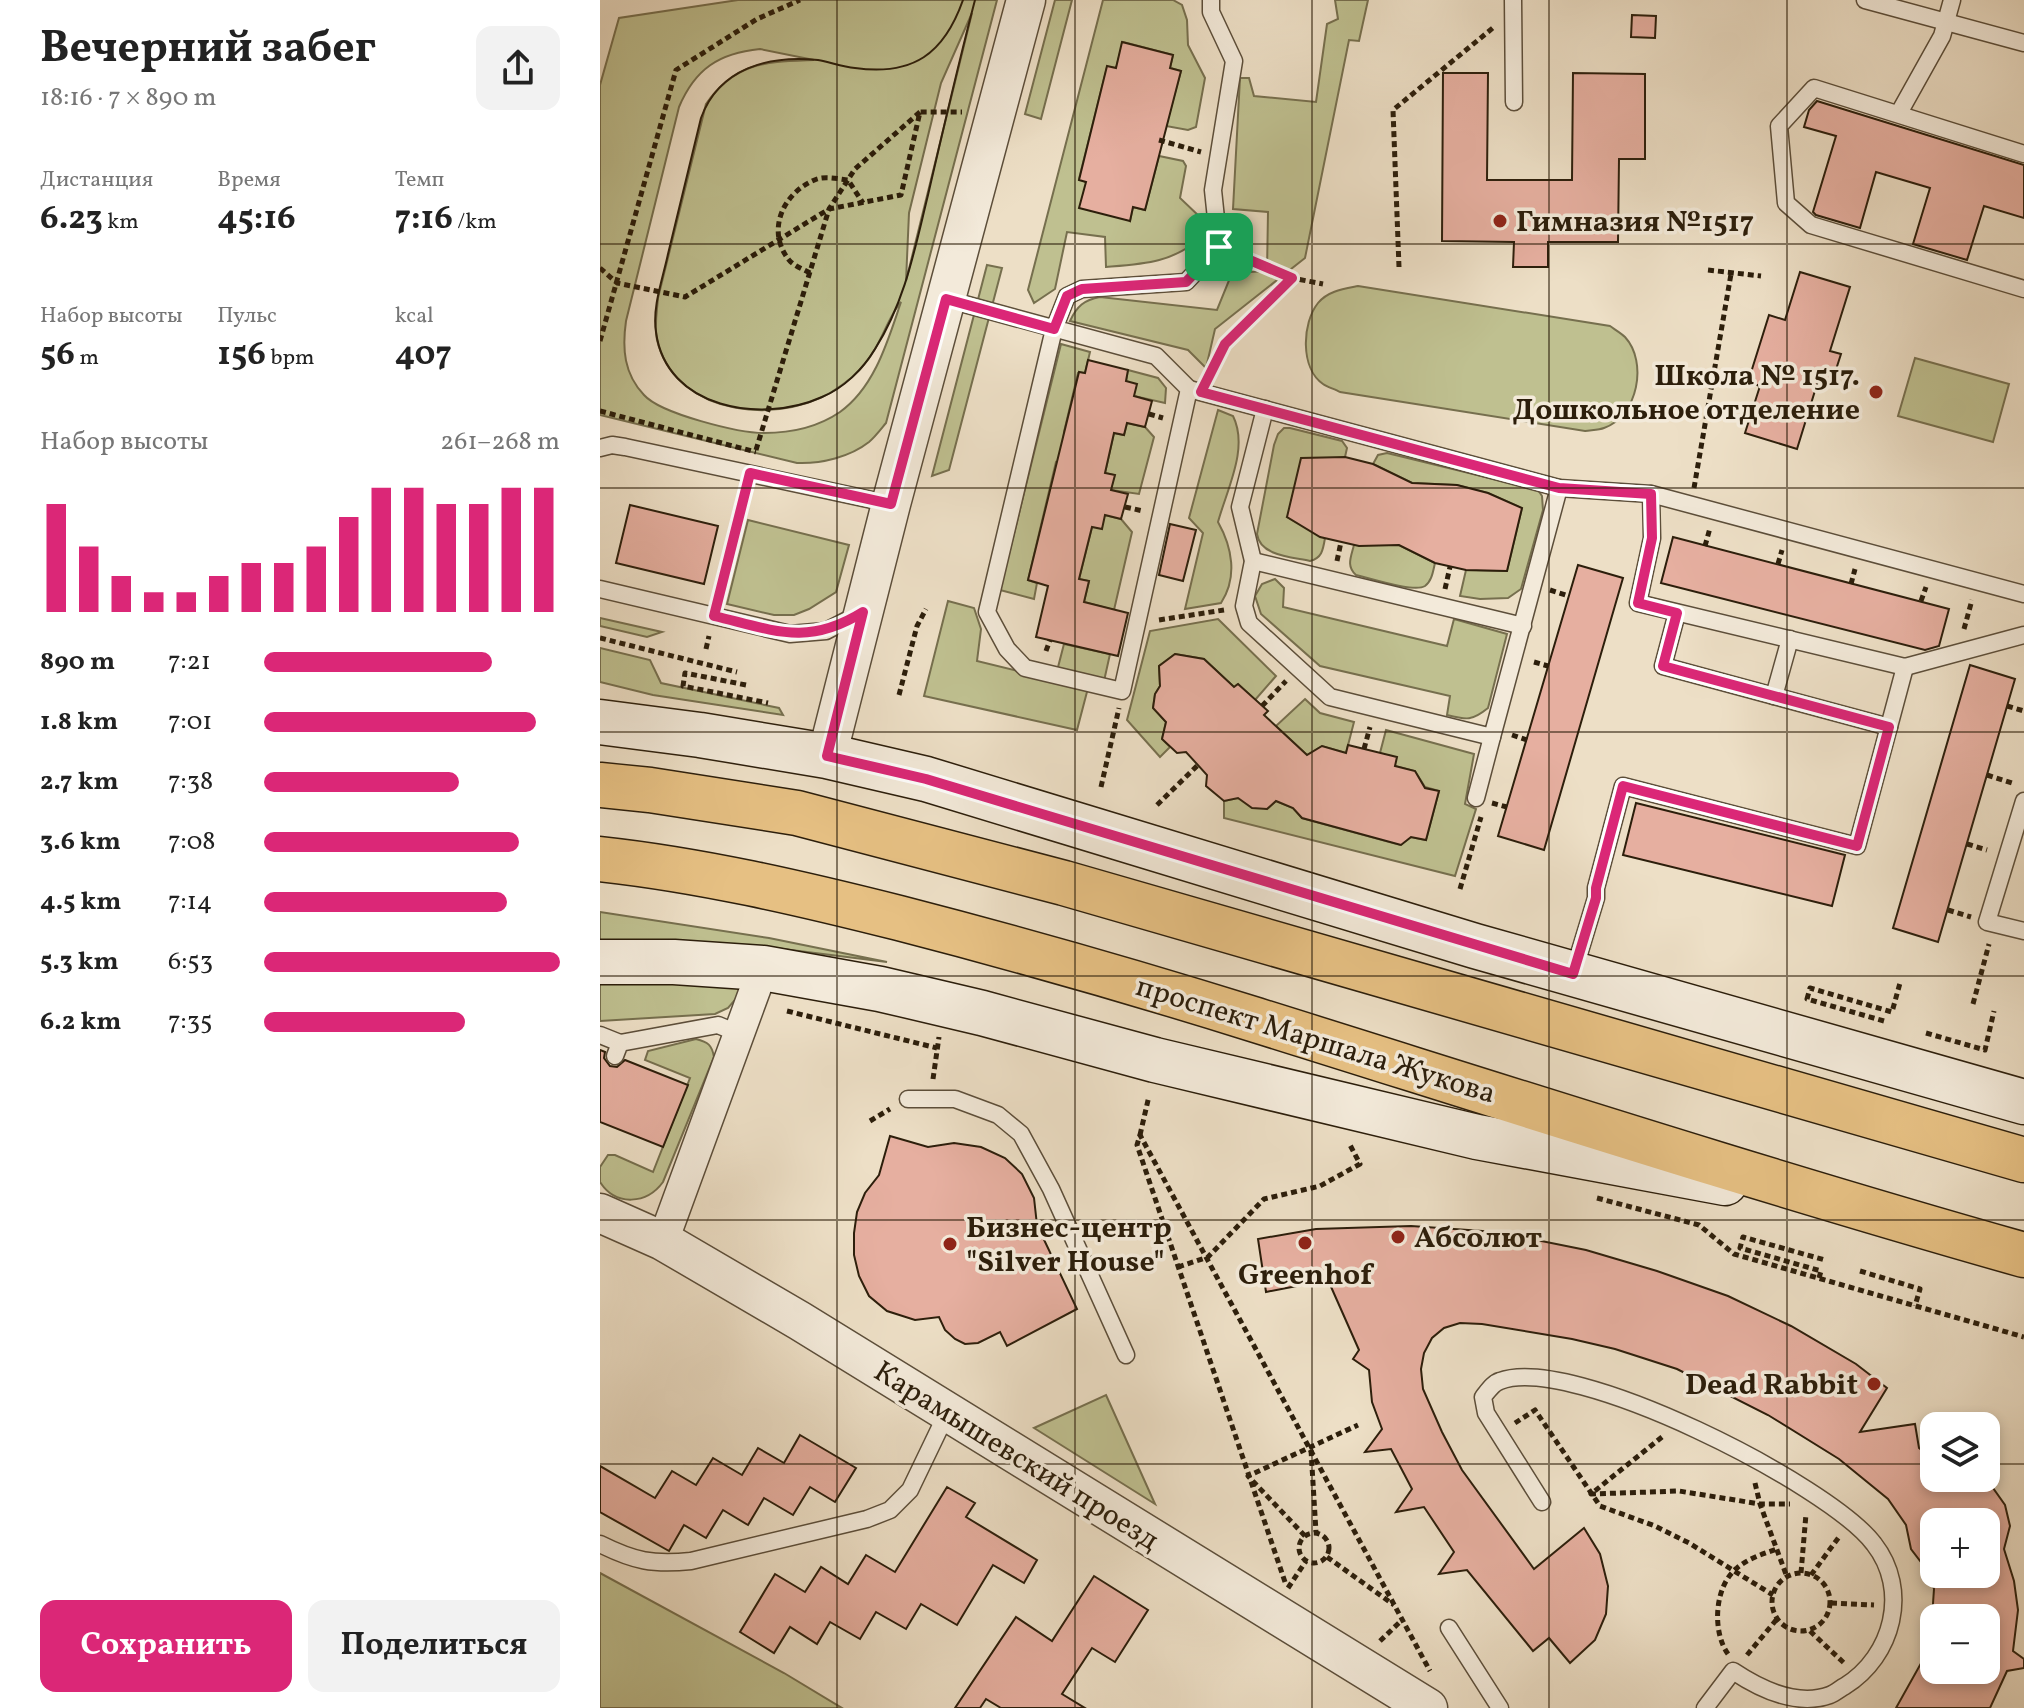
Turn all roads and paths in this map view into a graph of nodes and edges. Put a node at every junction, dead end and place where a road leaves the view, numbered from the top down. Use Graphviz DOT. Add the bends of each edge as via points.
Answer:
graph roads {
  1 [pos="800,0"];
  2 [pos="1026,0"];
  3 [pos="1211,0"];
  4 [pos="1865,0"];
  5 [pos="1952,0"];
  6 [pos="1513,6"];
  7 [pos="1946,22"];
  8 [pos="2024,43"];
  9 [pos="1514,102"];
  10 [pos="920,112"];
  11 [pos="962,112"];
  12 [pos="1899,113"];
  13 [pos="1159,140"];
  14 [pos="2024,154"];
  15 [pos="1218,156"];
  16 [pos="848,180"];
  17 [pos="863,203"];
  18 [pos="829,209"];
  19 [pos="777,241"];
  20 [pos="1219,247"];
  21 [pos="1399,267"];
  22 [pos="600,268"];
  23 [pos="1708,270"];
  24 [pos="810,273"];
  25 [pos="1731,274"];
  26 [pos="1761,276"];
  27 [pos="1292,278"];
  28 [pos="617,283"];
  29 [pos="1323,284"];
  30 [pos="2024,289"];
  31 [pos="946,299"];
  32 [pos="1054,329"];
  33 [pos="600,341"];
  34 [pos="1195,390"];
  35 [pos="1265,409"];
  36 [pos="600,411"];
  37 [pos="600,448"];
  38 [pos="756,450"];
  39 [pos="750,473"];
  40 [pos="1559,488"];
  41 [pos="1651,494"];
  42 [pos="891,504"];
  43 [pos="1690,504"];
  44 [pos="1253,561"];
  45 [pos="1977,581"];
  46 [pos="600,589"];
  47 [pos="2024,594"];
  48 [pos="1244,606"];
  49 [pos="926,609"];
  50 [pos="863,612"];
  51 [pos="1677,613"];
  52 [pos="714,616"];
  53 [pos="1138,624"];
  54 [pos="1523,626"];
  55 [pos="2024,635"];
  56 [pos="600,638"];
  57 [pos="1790,639"];
  58 [pos="706,649"];
  59 [pos="1957,653"];
  60 [pos="1905,667"];
  61 [pos="1299,668"];
  62 [pos="737,672"];
  63 [pos="746,685"];
  64 [pos="1122,691"];
  65 [pos="899,695"];
  66 [pos="1774,696"];
  67 [pos="768,703"];
  68 [pos="1262,706"];
  69 [pos="2007,706"];
  70 [pos="600,709"];
  71 [pos="2024,711"];
  72 [pos="600,722"];
  73 [pos="1889,727"];
  74 [pos="700,735"];
  75 [pos="1492,737"];
  76 [pos="827,756"];
  77 [pos="1198,765"];
  78 [pos="1987,775"];
  79 [pos="600,785"];
  80 [pos="2024,786"];
  81 [pos="1101,787"];
  82 [pos="1476,798"];
  83 [pos="2024,801"];
  84 [pos="1157,805"];
  85 [pos="1481,816"];
  86 [pos="600,859"];
  87 [pos="1460,889"];
  88 [pos="1994,923"];
  89 [pos="2024,931"];
  90 [pos="600,962"];
  91 [pos="763,968"];
  92 [pos="1573,974"];
  93 [pos="1900,983"];
  94 [pos="1973,1004"];
  95 [pos="778,1008"];
  96 [pos="1994,1011"];
  97 [pos="1884,1021"];
  98 [pos="1926,1033"];
  99 [pos="740,1034"];
  100 [pos="600,1035"];
  101 [pos="954,1041"];
  102 [pos="937,1048"];
  103 [pos="933,1084"];
  104 [pos="1163,1098"];
  105 [pos="908,1099"];
  106 [pos="2024,1102"];
  107 [pos="1345,1133"];
  108 [pos="1140,1135"];
  109 [pos="2024,1160"];
  110 [pos="1592,1196"];
  111 [pos="1847,1206"];
  112 [pos="600,1213"];
  113 [pos="663,1241"];
  114 [pos="2024,1255"];
  115 [pos="1208,1257"];
  116 [pos="1825,1260"];
  117 [pos="1178,1267"];
  118 [pos="1860,1271"];
  119 [pos="1819,1278"];
  120 [pos="1915,1306"];
  121 [pos="2024,1337"];
  122 [pos="1126,1355"];
  123 [pos="947,1413"];
  124 [pos="1681,1422"];
  125 [pos="1358,1425"];
  126 [pos="1499,1432"];
  127 [pos="1311,1447"];
  128 [pos="1749,1456"];
  129 [pos="1248,1476"];
  130 [pos="1591,1494"];
  131 [pos="1542,1502"];
  132 [pos="1760,1504"];
  133 [pos="1791,1504"];
  134 [pos="1806,1505"];
  135 [pos="1852,1521"];
  136 [pos="1316,1532"];
  137 [pos="1305,1536"];
  138 [pos="600,1544"];
  139 [pos="1777,1549"];
  140 [pos="1327,1557"];
  141 [pos="1306,1561"];
  142 [pos="1734,1569"];
  143 [pos="1801,1573"];
  144 [pos="1811,1575"];
  145 [pos="1787,1577"];
  146 [pos="1773,1595"];
  147 [pos="1831,1603"];
  148 [pos="1396,1606"];
  149 [pos="1894,1606"];
  150 [pos="1403,1619"];
  151 [pos="1777,1619"];
  152 [pos="1449,1628"];
  153 [pos="1810,1631"];
  154 [pos="1378,1643"];
  155 [pos="1735,1669"];
  156 [pos="1859,1677"];
  157 [pos="1430,1692"];
  158 [pos="1500,1708"];
  159 [pos="1705,1708"];
  1 -- 28 [label="path" via="757,19 676,70"];
  2 -- 31 [label="street"];
  3 -- 15 [label="lane" via="1211,12 1234,61"];
  4 -- 7 [label="lane"];
  5 -- 7 [label="lane"];
  6 -- 9 [label="lane"];
  6 -- 21 [label="path" via="1393,110"];
  7 -- 8 [label="lane"];
  7 -- 12 [label="lane"];
  10 -- 11 [label="path"];
  10 -- 16 [label="path"];
  10 -- 17 [label="path" via="901,195"];
  12 -- 14 [label="lane"];
  12 -- 30 [label="lane" via="1814,88 1779,126 1786,203 1811,225"];
  13 -- 15 [label="path"];
  15 -- 20 [label="lane" via="1213,190"];
  16 -- 17 [label="path"];
  16 -- 18 [label="path"];
  16 -- 19 [label="path" via="820,177 792,192 778,221"];
  17 -- 18 [label="path"];
  18 -- 19 [label="path"];
  18 -- 24 [label="path"];
  19 -- 24 [label="path" via="791,263"];
  19 -- 28 [label="path" via="685,297"];
  20 -- 27 [label="path"];
  20 -- 32 [label="lane" via="1186,282 1082,289 1067,296"];
  22 -- 28 [label="path"];
  23 -- 25 [label="path"];
  24 -- 38 [label="path"];
  25 -- 26 [label="path"];
  25 -- 43 [label="path"];
  27 -- 29 [label="path"];
  27 -- 34 [label="path" via="1225,344"];
  28 -- 33 [label="path"];
  31 -- 32 [label="lane"];
  31 -- 42 [label="street"];
  32 -- 34 [label="lane" via="1156,356"];
  32 -- 64 [label="lane" via="987,612 1007,649 1025,668"];
  34 -- 35 [label="lane"];
  34 -- 53 [label="lane"];
  35 -- 40 [label="lane"];
  35 -- 44 [label="lane" via="1240,507"];
  36 -- 38 [label="path"];
  37 -- 39 [label="lane" via="625,447"];
  38 -- 39 [label="path"];
  39 -- 42 [label="lane"];
  39 -- 52 [label="path"];
  40 -- 41 [label="lane"];
  40 -- 54 [label="lane"];
  41 -- 43 [label="lane"];
  41 -- 51 [label="lane" via="1652,538 1638,603"];
  42 -- 50 [label="street"];
  43 -- 45 [label="lane"];
  44 -- 48 [label="lane"];
  44 -- 54 [label="lane"];
  45 -- 47 [label="lane"];
  45 -- 59 [label="path"];
  46 -- 52 [label="lane"];
  48 -- 53 [label="path"];
  48 -- 61 [label="lane" via="1249,623"];
  49 -- 65 [label="path"];
  50 -- 52 [label="lane" via="845,623 790,634"];
  50 -- 76 [label="street"];
  51 -- 57 [label="lane"];
  51 -- 66 [label="lane" via="1663,666"];
  52 -- 58 [label="path"];
  53 -- 64 [label="lane"];
  54 -- 75 [label="lane"];
  55 -- 59 [label="lane"];
  56 -- 62 [label="path"];
  57 -- 60 [label="lane"];
  57 -- 66 [label="lane"];
  59 -- 60 [label="lane"];
  60 -- 73 [label="lane"];
  61 -- 68 [label="path"];
  61 -- 75 [label="lane" via="1330,697"];
  63 -- 67 [label="path" via="685,673 683,686"];
  64 -- 81 [label="path"];
  66 -- 73 [label="lane"];
  69 -- 71 [label="path"];
  70 -- 74 [label="street"];
  72 -- 74 [label="main road"];
  73 -- 92 [label="lane" via="1857,846 1623,786"];
  74 -- 76 [label="main road"];
  75 -- 82 [label="lane"];
  76 -- 92 [label="main road" via="926,779"];
  77 -- 84 [label="path"];
  78 -- 80 [label="path"];
  79 -- 109 [label="main road" via="797,813 1049,879"];
  83 -- 88 [label="lane" via="1987,922"];
  85 -- 87 [label="path"];
  86 -- 111 [label="main road, проспект Маршала Жукова" via="789,890 1028,951"];
  88 -- 89 [label="lane"];
  88 -- 94 [label="path"];
  90 -- 91 [label="main road"];
  91 -- 99 [label="street"];
  91 -- 111 [label="main road" via="894,992 1477,1137"];
  92 -- 106 [label="main road"];
  93 -- 97 [label="path" via="1892,1012 1810,988 1807,999"];
  95 -- 102 [label="path"];
  96 -- 98 [label="path" via="1985,1050"];
  99 -- 100 [label="lane" via="718,1025 617,1049"];
  99 -- 113 [label="street"];
  101 -- 102 [label="path" via="939,1036"];
  102 -- 103 [label="path"];
  104 -- 108 [label="path" via="1149,1096"];
  105 -- 122 [label="lane" via="955,1099 998,1115 1021,1134"];
  107 -- 115 [label="path" via="1360,1164 1320,1186 1264,1199"];
  108 -- 115 [label="path"];
  108 -- 117 [label="path" via="1137,1145"];
  110 -- 119 [label="path" via="1699,1225 1734,1254"];
  111 -- 114 [label="main road, проспект Маршала Жукова"];
  112 -- 113 [label="street, Карамышевский проезд"];
  113 -- 123 [label="street, Карамышевский проезд"];
  115 -- 117 [label="path"];
  115 -- 127 [label="path"];
  116 -- 119 [label="path" via="1743,1237 1740,1248 1821,1271"];
  117 -- 129 [label="path"];
  118 -- 120 [label="path" via="1920,1289"];
  119 -- 120 [label="path"];
  120 -- 121 [label="path"];
  123 -- 138 [label="lane" via="910,1490 890,1510 867,1519 666,1564 641,1562"];
  123 -- 157 [label="street, Карамышевский проезд"];
  124 -- 126 [label="lane" via="1569,1384 1516,1377 1497,1381 1483,1397"];
  124 -- 128 [label="lane"];
  124 -- 130 [label="path"];
  125 -- 127 [label="path"];
  126 -- 130 [label="path" via="1535,1410"];
  126 -- 131 [label="lane"];
  127 -- 129 [label="path"];
  127 -- 136 [label="path"];
  127 -- 148 [label="path"];
  128 -- 132 [label="path"];
  128 -- 135 [label="lane"];
  129 -- 137 [label="path"];
  129 -- 141 [label="path" via="1287,1589"];
  130 -- 132 [label="path" via="1679,1491"];
  130 -- 142 [label="path" via="1600,1506 1655,1526"];
  132 -- 133 [label="path"];
  132 -- 139 [label="path"];
  134 -- 143 [label="path"];
  135 -- 144 [label="path"];
  135 -- 149 [label="lane" via="1875,1544 1891,1575"];
  136 -- 137 [label="path"];
  136 -- 140 [label="path" via="1329,1544"];
  137 -- 141 [label="path" via="1299,1551"];
  139 -- 142 [label="path"];
  139 -- 145 [label="path"];
  140 -- 141 [label="path"];
  140 -- 148 [label="path"];
  142 -- 146 [label="path"];
  142 -- 155 [label="path" via="1721,1592 1717,1619 1721,1644"];
  143 -- 144 [label="path"];
  143 -- 145 [label="path"];
  144 -- 147 [label="path" via="1822,1581"];
  145 -- 146 [label="path"];
  146 -- 151 [label="path"];
  147 -- 149 [label="path"];
  147 -- 153 [label="path" via="1821,1625"];
  148 -- 150 [label="path"];
  149 -- 156 [label="lane" via="1889,1633"];
  150 -- 154 [label="path"];
  150 -- 157 [label="path"];
  151 -- 153 [label="path" via="1797,1632"];
  151 -- 155 [label="path"];
  152 -- 158 [label="lane"];
  153 -- 156 [label="path"];
  155 -- 156 [label="lane" via="1756,1687 1795,1698 1829,1696"];
  155 -- 159 [label="lane"];
}
